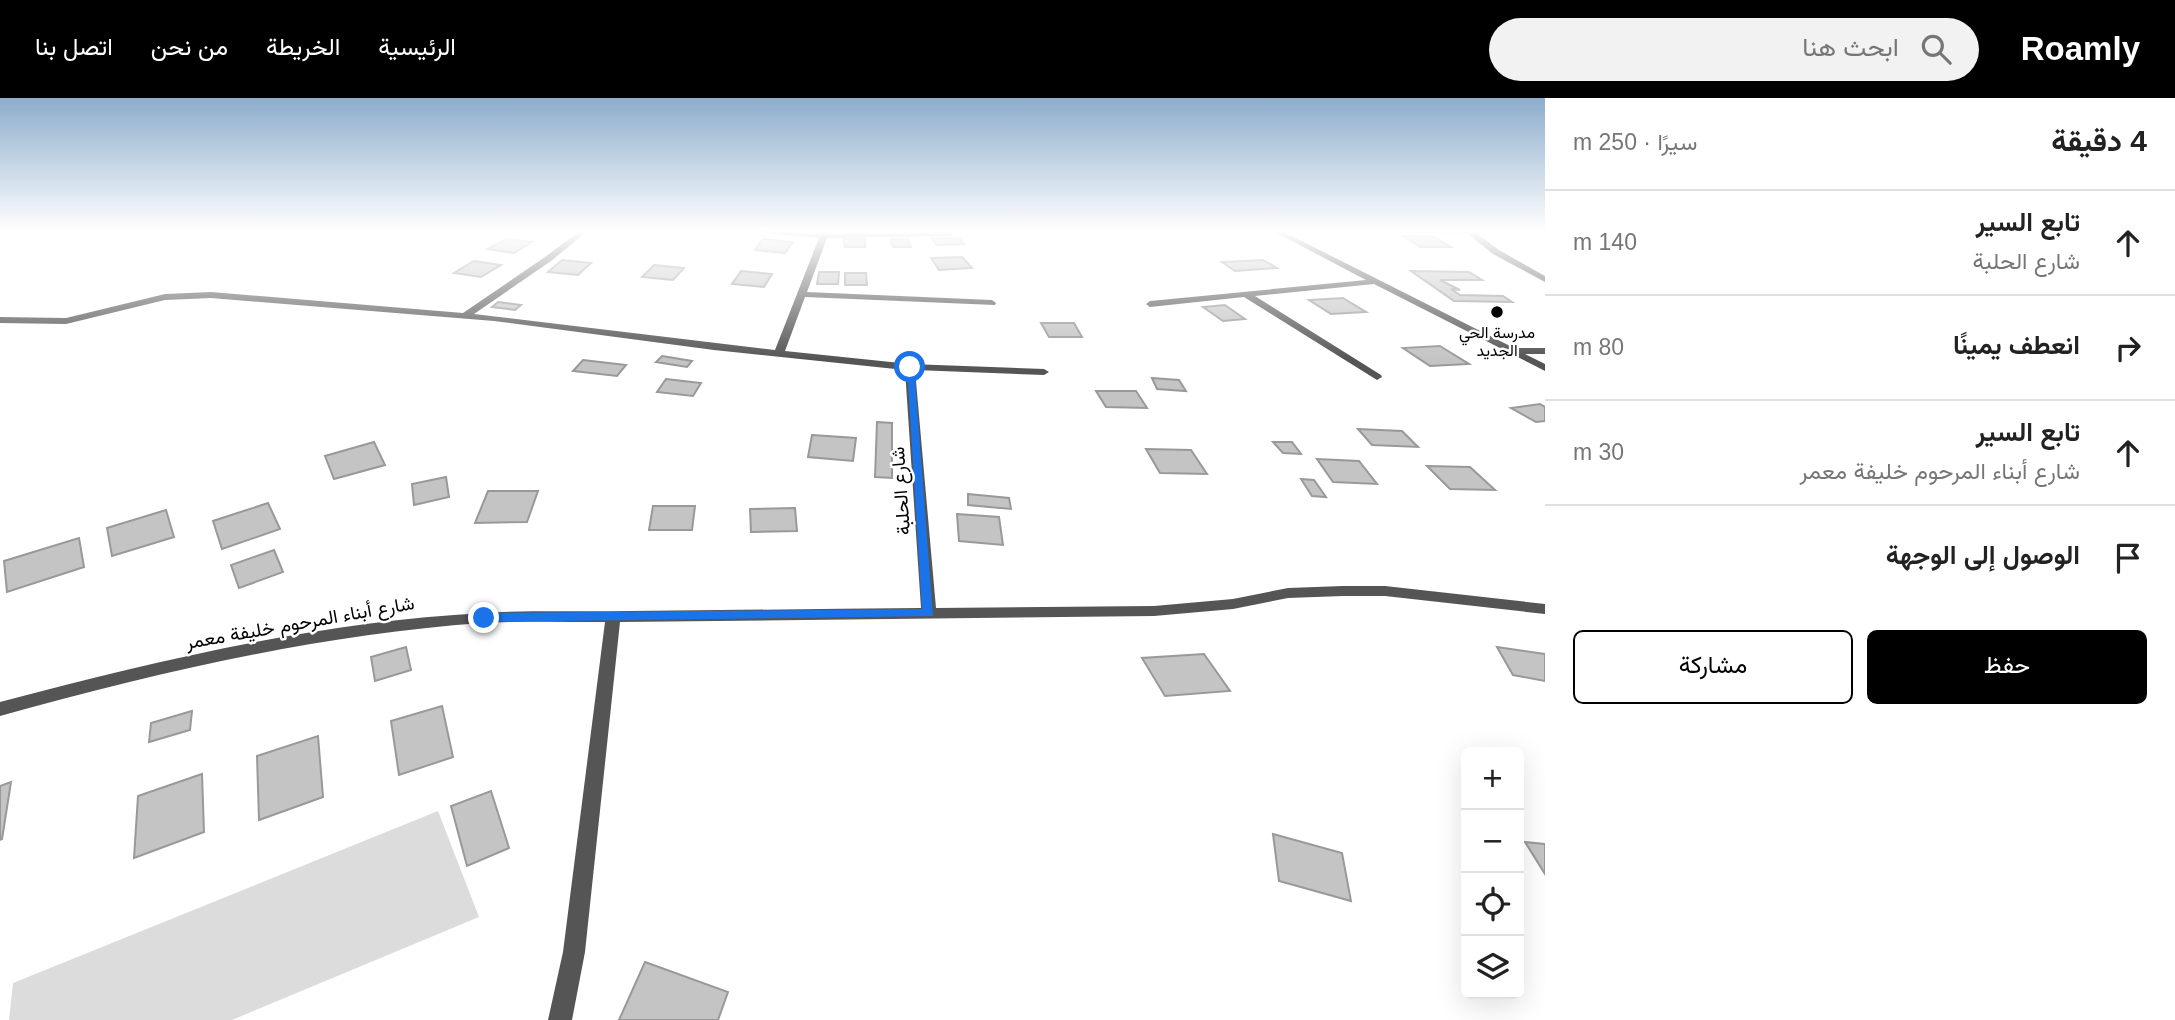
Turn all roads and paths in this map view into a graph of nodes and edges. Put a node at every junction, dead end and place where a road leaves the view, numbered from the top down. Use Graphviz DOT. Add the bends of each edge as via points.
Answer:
graph roads {
  1 [pos="527,273"];
  2 [pos="810,273"];
  3 [pos="1356,273"];
  4 [pos="1373,282"];
  5 [pos="802,294"];
  6 [pos="1247,295"];
  7 [pos="992,303"];
  8 [pos="1150,304"];
  9 [pos="464,316"];
  10 [pos="0,320"];
  11 [pos="1513,351"];
  12 [pos="1545,351"];
  13 [pos="779,354"];
  14 [pos="910,367"];
  15 [pos="1545,368"];
  16 [pos="1044,372"];
  17 [pos="1377,377"];
  18 [pos="1545,609"];
  19 [pos="929,613"];
  20 [pos="613,615"];
  21 [pos="0,709"];
  22 [pos="560,1020"];
  1 -- 9 [label="street"];
  2 -- 5 [label="street"];
  3 -- 4 [label="street"];
  4 -- 6 [label="street"];
  4 -- 11 [label="street"];
  5 -- 7 [label="street"];
  5 -- 13 [label="street"];
  6 -- 8 [label="street"];
  6 -- 17 [label="street"];
  9 -- 10 [label="street" via="193,295 149,300 66,321"];
  9 -- 13 [label="street"];
  11 -- 12 [label="street"];
  11 -- 15 [label="street"];
  13 -- 14 [label="street"];
  14 -- 16 [label="street"];
  14 -- 19 [label="street, شارع الحلبة"];
  18 -- 19 [label="street, شارع أبناء المرحوم خليفة معمر" via="1385,591 1343,591 1288,593 1233,604 1154,611"];
  19 -- 20 [label="street, شارع أبناء المرحوم خليفة معمر"];
  20 -- 21 [label="street, شارع أبناء المرحوم خليفة معمر" via="408,624 233,652"];
  20 -- 22 [label="street" via="574,952"];
}
